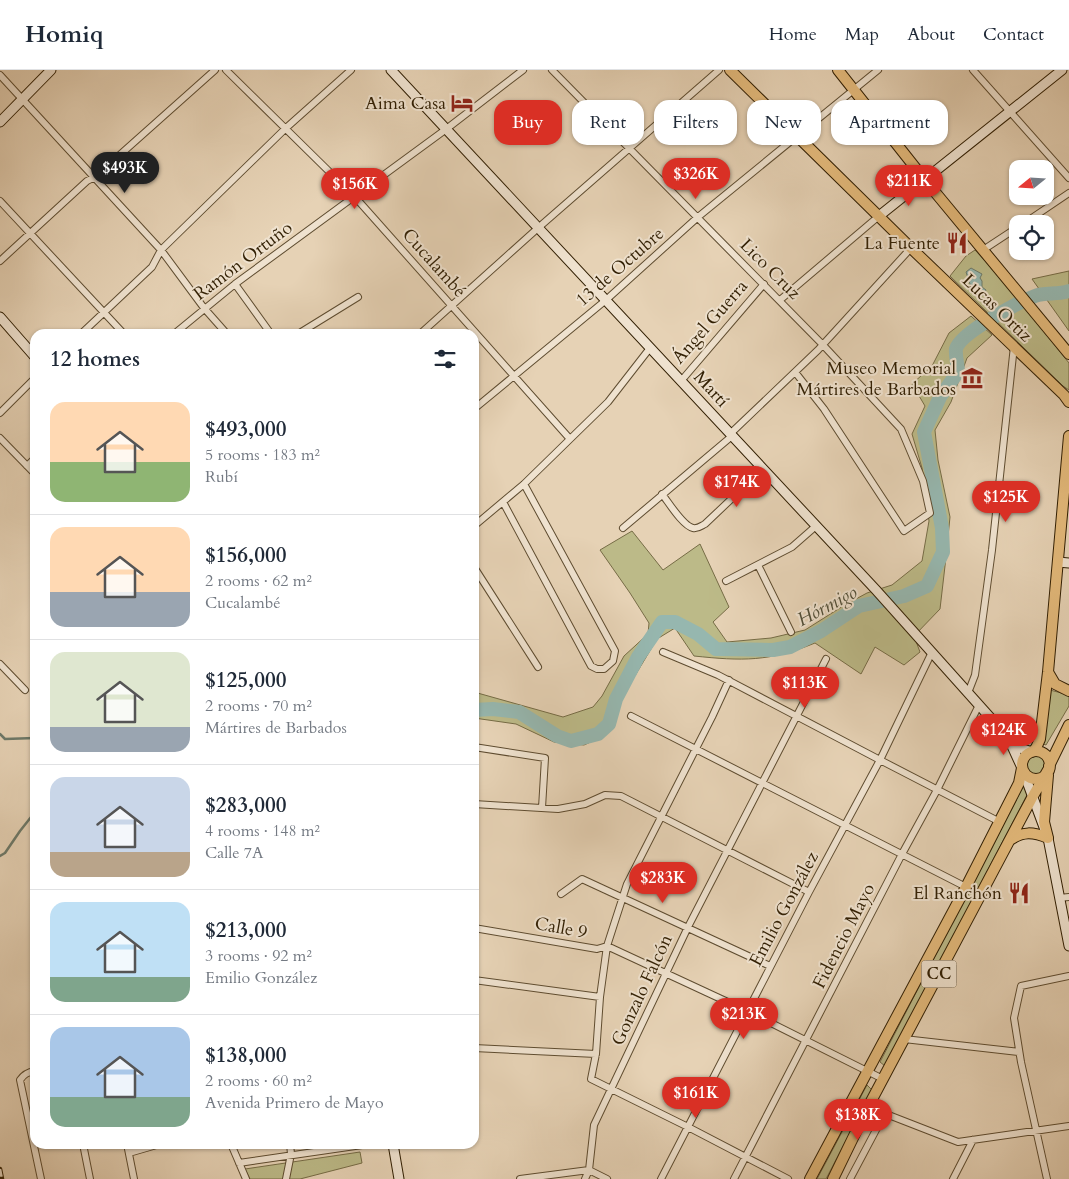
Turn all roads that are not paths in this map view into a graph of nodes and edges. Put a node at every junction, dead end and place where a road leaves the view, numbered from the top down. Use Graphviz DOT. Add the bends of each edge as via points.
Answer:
graph roads {
  1 [pos="51,70"];
  2 [pos="214,70"];
  3 [pos="226,70"];
  4 [pos="351,70"];
  5 [pos="391,70"];
  6 [pos="523,70"];
  7 [pos="552,70"];
  8 [pos="719,70"];
  9 [pos="730,70"];
  10 [pos="838,70"];
  11 [pos="878,70"];
  12 [pos="973,70"];
  13 [pos="1062,70"];
  14 [pos="0,75"];
  15 [pos="854,89"];
  16 [pos="23,99"];
  17 [pos="760,100"];
  18 [pos="1010,111"];
  19 [pos="821,116"];
  20 [pos="0,122"];
  21 [pos="286,128"];
  22 [pos="445,130"];
  23 [pos="786,145"];
  24 [pos="806,145"];
  25 [pos="628,149"];
  26 [pos="95,177"];
  27 [pos="1069,178"];
  28 [pos="925,180"];
  29 [pos="1069,193"];
  30 [pos="355,197"];
  31 [pos="0,201"];
  32 [pos="1036,215"];
  33 [pos="879,216"];
  34 [pos="698,217"];
  35 [pos="538,228"];
  36 [pos="30,233"];
  37 [pos="1009,233"];
  38 [pos="912,248"];
  39 [pos="161,250"];
  40 [pos="983,250"];
  41 [pos="0,261"];
  42 [pos="234,284"];
  43 [pos="764,284"];
  44 [pos="358,297"];
  45 [pos="606,300"];
  46 [pos="780,300"];
  47 [pos="451,305"];
  48 [pos="204,308"];
  49 [pos="104,312"];
  50 [pos="0,317"];
  51 [pos="86,329"];
  52 [pos="119,329"];
  53 [pos="180,329"];
  54 [pos="223,329"];
  55 [pos="267,329"];
  56 [pos="306,329"];
  57 [pos="425,329"];
  58 [pos="473,329"];
  59 [pos="479,336"];
  60 [pos="823,344"];
  61 [pos="1014,345"];
  62 [pos="650,348"];
  63 [pos="30,351"];
  64 [pos="1069,354"];
  65 [pos="795,372"];
  66 [pos="515,376"];
  67 [pos="681,381"];
  68 [pos="30,383"];
  69 [pos="1069,402"];
  70 [pos="479,405"];
  71 [pos="0,413"];
  72 [pos="731,435"];
  73 [pos="1069,436"];
  74 [pos="0,438"];
  75 [pos="570,439"];
  76 [pos="30,463"];
  77 [pos="27,466"];
  78 [pos="30,469"];
  79 [pos="762,469"];
  80 [pos="524,484"];
  81 [pos="662,494"];
  82 [pos="503,502"];
  83 [pos="479,522"];
  84 [pos="816,526"];
  85 [pos="623,528"];
  86 [pos="1058,562"];
  87 [pos="1069,563"];
  88 [pos="758,565"];
  89 [pos="479,575"];
  90 [pos="726,581"];
  91 [pos="791,632"];
  92 [pos="663,652"];
  93 [pos="932,652"];
  94 [pos="826,660"];
  95 [pos="0,664"];
  96 [pos="538,666"];
  97 [pos="1048,672"];
  98 [pos="729,680"];
  99 [pos="25,690"];
  100 [pos="1069,691"];
  101 [pos="968,693"];
  102 [pos="979,705"];
  103 [pos="631,716"];
  104 [pos="796,716"];
  105 [pos="1069,725"];
  106 [pos="1004,733"];
  107 [pos="1066,738"];
  108 [pos="479,748"];
  109 [pos="696,749"];
  110 [pos="1032,752"];
  111 [pos="880,760"];
  112 [pos="1022,768"];
  113 [pos="1049,768"];
  114 [pos="761,783"];
  115 [pos="937,790"];
  116 [pos="1033,796"];
  117 [pos="479,804"];
  118 [pos="542,808"];
  119 [pos="660,816"];
  120 [pos="998,821"];
  121 [pos="845,825"];
  122 [pos="1048,838"];
  123 [pos="1010,840"];
  124 [pos="728,850"];
  125 [pos="902,854"];
  126 [pos="966,887"];
  127 [pos="809,892"];
  128 [pos="561,894"];
  129 [pos="623,897"];
  130 [pos="1064,898"];
  131 [pos="688,927"];
  132 [pos="479,929"];
  133 [pos="607,946"];
  134 [pos="1069,946"];
  135 [pos="770,966"];
  136 [pos="666,972"];
  137 [pos="1069,976"];
  138 [pos="479,981"];
  139 [pos="600,997"];
  140 [pos="748,1011"];
  141 [pos="904,1039"];
  142 [pos="807,1040"];
  143 [pos="479,1048"];
  144 [pos="1019,1052"];
  145 [pos="596,1054"];
  146 [pos="867,1070"];
  147 [pos="30,1072"];
  148 [pos="883,1079"];
  149 [pos="612,1089"];
  150 [pos="868,1107"];
  151 [pos="885,1113"];
  152 [pos="30,1119"];
  153 [pos="688,1126"];
  154 [pos="1069,1126"];
  155 [pos="1036,1131"];
  156 [pos="973,1140"];
  157 [pos="36,1149"];
  158 [pos="84,1149"];
  159 [pos="128,1149"];
  160 [pos="143,1149"];
  161 [pos="233,1149"];
  162 [pos="291,1149"];
  163 [pos="323,1149"];
  164 [pos="394,1149"];
  165 [pos="129,1153"];
  166 [pos="292,1154"];
  167 [pos="746,1156"];
  168 [pos="238,1163"];
  169 [pos="588,1170"];
  170 [pos="41,1179"];
  171 [pos="90,1179"];
  172 [pos="134,1179"];
  173 [pos="246,1179"];
  174 [pos="286,1179"];
  175 [pos="399,1179"];
  176 [pos="520,1179"];
  177 [pos="585,1179"];
  178 [pos="607,1179"];
  179 [pos="661,1179"];
  180 [pos="734,1179"];
  181 [pos="788,1179"];
  182 [pos="810,1179"];
  183 [pos="833,1179"];
  184 [pos="850,1179"];
  185 [pos="952,1179"];
  186 [pos="1047,1179"];
  1 -- 16 [label="main road"];
  2 -- 26 [label="street"];
  3 -- 21 [label="street, Cucalambé"];
  4 -- 21 [label="street"];
  5 -- 22 [label="main road, Martí"];
  6 -- 22 [label="street, Ramón Ortuño"];
  7 -- 25 [label="street, Lico Cruz"];
  8 -- 25 [label="street"];
  9 -- 17 [label="main road, Lucas Ortiz"];
  10 -- 15 [label="main road"];
  11 -- 15 [label="street, 13 de Octubre"];
  12 -- 18 [label="street"];
  13 -- 18 [label="main road"];
  14 -- 16 [label="street"];
  15 -- 19 [label="street, 13 de Octubre"];
  15 -- 28 [label="main road"];
  16 -- 20 [label="main road"];
  16 -- 26 [label="street"];
  18 -- 27 [label="street"];
  18 -- 28 [label="main road"];
  21 -- 30 [label="street, Cucalambé"];
  21 -- 39 [label="street"];
  22 -- 30 [label="street, Ramón Ortuño"];
  22 -- 35 [label="main road, Martí"];
  23 -- 34 [label="street, 13 de Octubre"];
  24 -- 33 [label="main road, Lucas Ortiz"];
  25 -- 34 [label="street, Lico Cruz"];
  25 -- 35 [label="street"];
  26 -- 36 [label="street"];
  26 -- 39 [label="street"];
  28 -- 33 [label="main road"];
  28 -- 40 [label="main road"];
  29 -- 32 [label="street"];
  30 -- 42 [label="street, Ramón Ortuño"];
  30 -- 47 [label="street, Cucalambé"];
  31 -- 36 [label="street"];
  33 -- 38 [label="main road, Lucas Ortiz"];
  33 -- 46 [label="street"];
  34 -- 43 [label="street, Lico Cruz"];
  34 -- 45 [label="street, 13 de Octubre"];
  35 -- 45 [label="main road, Martí"];
  35 -- 47 [label="street"];
  36 -- 41 [label="street"];
  36 -- 49 [label="street"];
  37 -- 40 [label="street"];
  38 -- 60 [label="street"];
  38 -- 61 [label="main road, Lucas Ortiz"];
  39 -- 48 [label="street"];
  39 -- 49 [label="street" via="152,267"];
  40 -- 64 [label="main road"];
  42 -- 48 [label="street, Ramón Ortuño"];
  42 -- 55 [label="street"];
  43 -- 46 [label="street, Lico Cruz"];
  43 -- 67 [label="street, Ángel Guerra"];
  44 -- 56 [label="street"];
  45 -- 62 [label="main road, Martí"];
  45 -- 66 [label="street, 13 de Octubre"];
  46 -- 60 [label="street, Lico Cruz"];
  47 -- 57 [label="street"];
  47 -- 58 [label="street, Cucalambé"];
  48 -- 53 [label="street, Ramón Ortuño"];
  48 -- 54 [label="street"];
  49 -- 51 [label="street"];
  49 -- 52 [label="street"];
  50 -- 63 [label="main road"];
  59 -- 66 [label="street, Cucalambé"];
  60 -- 65 [label="street"];
  60 -- 65 [label="street, Lico Cruz" via="901,429 923,480 930,513 904,531 824,409"];
  61 -- 69 [label="main road, Lucas Ortiz"];
  61 -- 101 [label="street" via="992,550 974,675"];
  62 -- 67 [label="main road, Martí"];
  62 -- 75 [label="street" via="608,402"];
  65 -- 72 [label="street"];
  66 -- 70 [label="street, 13 de Octubre"];
  66 -- 75 [label="street, Cucalambé"];
  67 -- 72 [label="main road, Martí"];
  68 -- 71 [label="street"];
  72 -- 79 [label="main road, Martí"];
  72 -- 81 [label="street"];
  73 -- 86 [label="main road"];
  74 -- 77 [label="street"];
  75 -- 80 [label="street"];
  76 -- 77 [label="street"];
  77 -- 78 [label="street"];
  79 -- 81 [label="street" via="697,528 686,524"];
  79 -- 84 [label="main road, Martí"];
  80 -- 82 [label="street"];
  80 -- 82 [label="street" via="615,651 613,661 604,669 591,666"];
  81 -- 85 [label="street"];
  82 -- 83 [label="street"];
  84 -- 88 [label="street" via="792,547"];
  84 -- 93 [label="main road, Martí"];
  86 -- 87 [label="main road"];
  86 -- 97 [label="main road"];
  88 -- 90 [label="street"];
  88 -- 91 [label="street"];
  89 -- 96 [label="street"];
  92 -- 98 [label="street"];
  93 -- 101 [label="main road, Martí"];
  93 -- 111 [label="street, Emilio González"];
  94 -- 104 [label="street, Gonzalo Falcón"];
  95 -- 99 [label="street"];
  97 -- 100 [label="main road" via="1055,684"];
  97 -- 110 [label="main road" via="1040,739"];
  98 -- 104 [label="street"];
  98 -- 109 [label="street"];
  101 -- 102 [label="main road, Martí"];
  102 -- 106 [label="main road, Martí"];
  102 -- 115 [label="street, Fidencio Mayo"];
  103 -- 109 [label="street"];
  104 -- 111 [label="street"];
  104 -- 114 [label="street, Gonzalo Falcón"];
  105 -- 107 [label="main road, CC"];
  106 -- 110 [label="main road, Martí" via="1020,748"];
  106 -- 112 [label="main road, Martí"];
  107 -- 113 [label="main road, CC"];
  108 -- 118 [label="street" via="546,758"];
  109 -- 114 [label="street"];
  109 -- 119 [label="street"];
  110 -- 112 [label="main road" via="1024,758"];
  110 -- 113 [label="main road" via="1045,755"];
  111 -- 115 [label="street"];
  111 -- 121 [label="street, Emilio González"];
  112 -- 113 [label="main road" via="1034,779 1043,777"];
  112 -- 116 [label="main road, Martí"];
  112 -- 120 [label="main road" via="1019,783"];
  113 -- 116 [label="main road, CC"];
  113 -- 122 [label="main road" via="1044,804"];
  114 -- 121 [label="street"];
  114 -- 124 [label="street, Gonzalo Falcón"];
  115 -- 120 [label="street"];
  115 -- 125 [label="street, Fidencio Mayo"];
  116 -- 122 [label="main road, Martí"];
  116 -- 123 [label="main road, CC"];
  117 -- 118 [label="street"];
  118 -- 119 [label="street" via="585,804 605,794 620,796"];
  119 -- 124 [label="street"];
  119 -- 129 [label="street"];
  120 -- 126 [label="main road"];
  121 -- 125 [label="street"];
  121 -- 127 [label="street, Emilio González"];
  122 -- 123 [label="main road" via="1030,832"];
  122 -- 130 [label="main road, Martí"];
  123 -- 141 [label="main road, CC"];
  124 -- 127 [label="street"];
  124 -- 131 [label="street, Gonzalo Falcón"];
  125 -- 126 [label="street"];
  125 -- 142 [label="street, Fidencio Mayo"];
  126 -- 146 [label="main road"];
  127 -- 135 [label="street, Emilio González"];
  128 -- 129 [label="street" via="582,879"];
  129 -- 131 [label="street"];
  129 -- 133 [label="street"];
  130 -- 134 [label="main road, Martí"];
  131 -- 135 [label="street"];
  131 -- 136 [label="street, Gonzalo Falcón"];
  132 -- 133 [label="street, Calle 9" via="597,949"];
  133 -- 136 [label="street, Calle 9"];
  133 -- 139 [label="street"];
  135 -- 140 [label="street, Emilio González"];
  136 -- 140 [label="street, Calle 9"];
  136 -- 149 [label="street, Gonzalo Falcón"];
  137 -- 144 [label="street" via="1021,986 1014,1018"];
  138 -- 139 [label="street"];
  139 -- 145 [label="street"];
  140 -- 142 [label="street, Calle 9"];
  140 -- 153 [label="street, Emilio González"];
  141 -- 144 [label="street"];
  141 -- 148 [label="main road, CC"];
  142 -- 146 [label="street, Calle 9"];
  142 -- 167 [label="street, Fidencio Mayo"];
  143 -- 145 [label="street"];
  144 -- 155 [label="street"];
  145 -- 149 [label="street" via="591,1079"];
  146 -- 148 [label="street, Calle 9"];
  146 -- 182 [label="main road"];
  147 -- 152 [label="street" via="20,1080"];
  148 -- 150 [label="main road, CC"];
  149 -- 153 [label="street"];
  149 -- 169 [label="street, Gonzalo Falcón" via="594,1125"];
  150 -- 151 [label="street"];
  150 -- 183 [label="main road, CC"];
  151 -- 156 [label="street" via="958,1142"];
  151 -- 184 [label="street"];
  153 -- 167 [label="street"];
  153 -- 179 [label="street, Emilio González"];
  154 -- 155 [label="street"];
  155 -- 156 [label="street"];
  155 -- 186 [label="street"];
  156 -- 185 [label="street"];
  157 -- 170 [label="street"];
  158 -- 171 [label="street"];
  159 -- 165 [label="street"];
  160 -- 165 [label="street"];
  161 -- 168 [label="street"];
  162 -- 166 [label="street"];
  163 -- 166 [label="street"];
  164 -- 175 [label="main road"];
  165 -- 172 [label="street"];
  166 -- 168 [label="street"];
  166 -- 174 [label="street"];
  167 -- 180 [label="street, Fidencio Mayo"];
  167 -- 181 [label="street"];
  168 -- 173 [label="street"];
  169 -- 176 [label="street"];
  169 -- 177 [label="street, Gonzalo Falcón"];
  169 -- 178 [label="street"];
}
